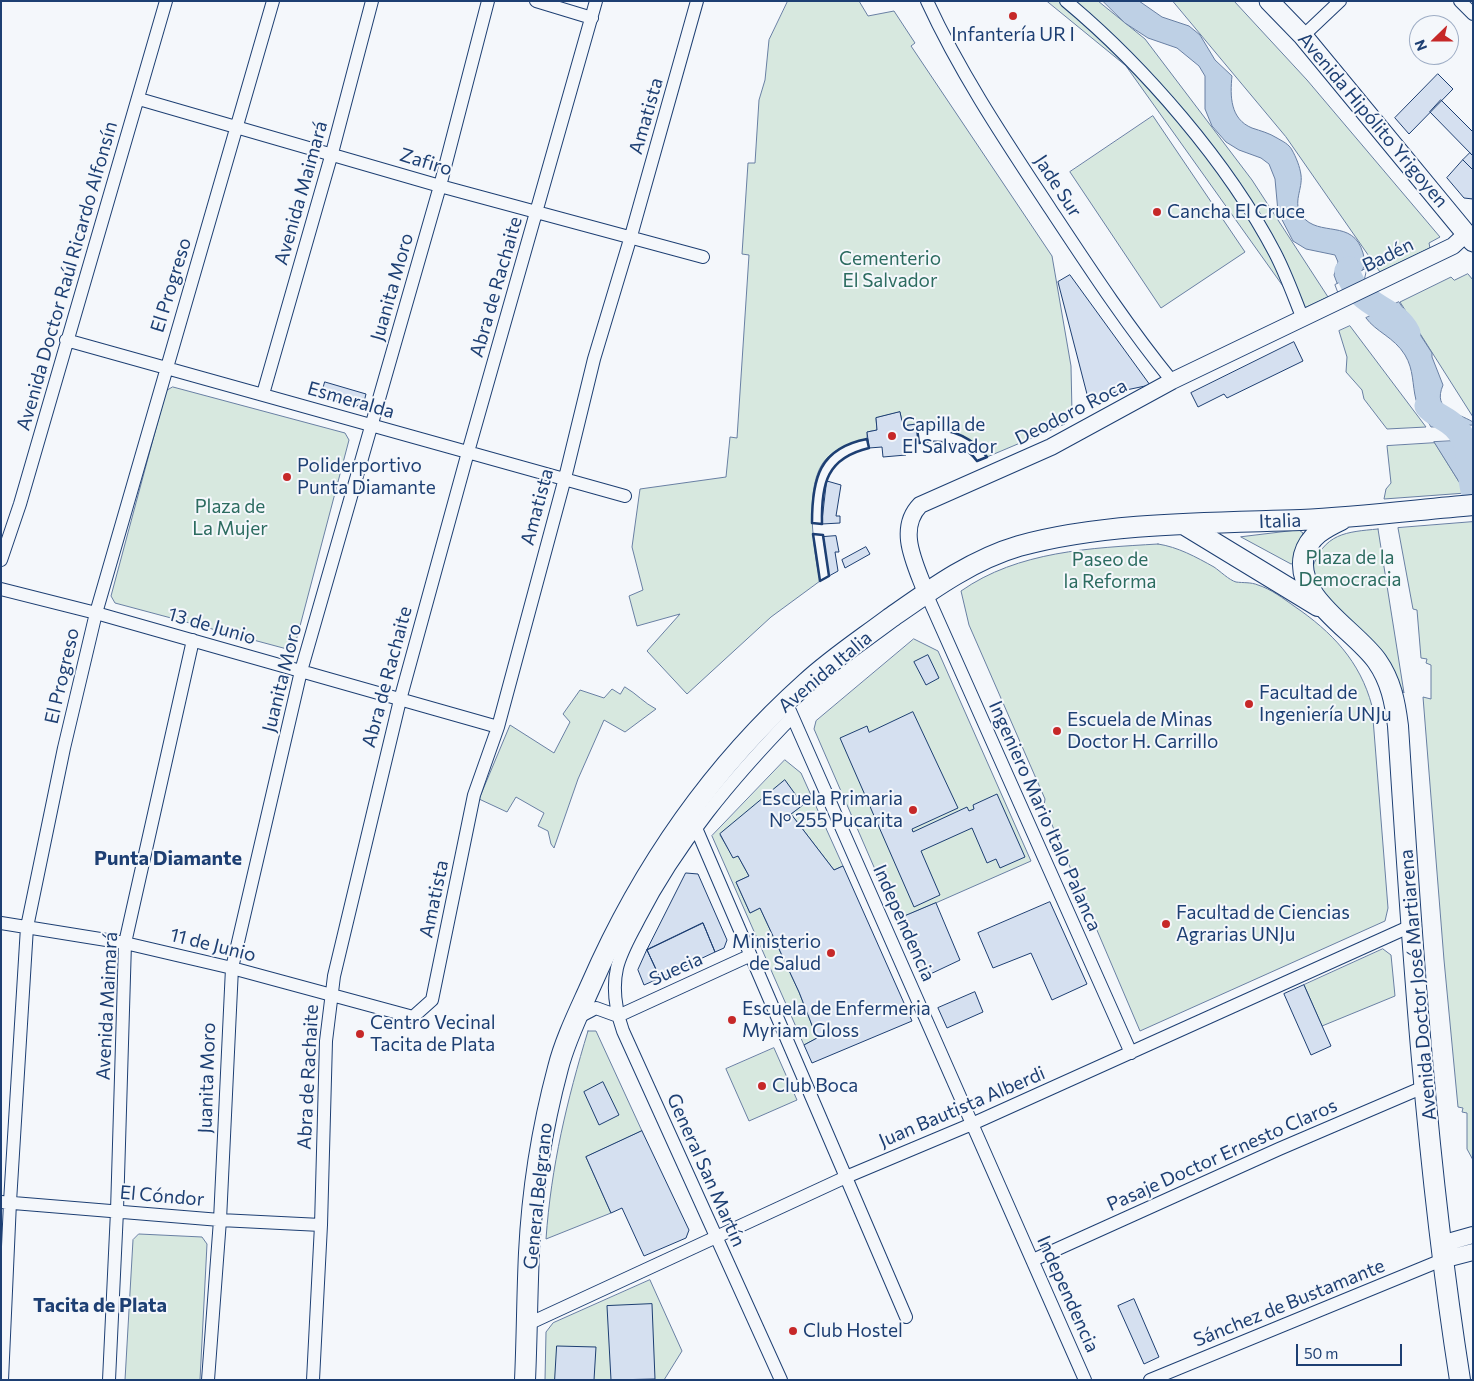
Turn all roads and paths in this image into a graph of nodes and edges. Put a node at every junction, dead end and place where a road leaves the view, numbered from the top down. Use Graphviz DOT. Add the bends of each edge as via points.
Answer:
graph roads {
  1 [pos="166,1"];
  2 [pos="273,1"];
  3 [pos="372,1"];
  4 [pos="488,1"];
  5 [pos="536,1"];
  6 [pos="596,1"];
  7 [pos="697,1"];
  8 [pos="927,1"];
  9 [pos="1066,1"];
  10 [pos="1269,1"];
  11 [pos="1340,1"];
  12 [pos="1460,1"];
  13 [pos="1473,14"];
  14 [pos="592,18"];
  15 [pos="1303,36"];
  16 [pos="139,99"];
  17 [pos="238,126"];
  18 [pos="332,153"];
  19 [pos="440,186"];
  20 [pos="537,212"];
  21 [pos="1471,234"];
  22 [pos="631,236"];
  23 [pos="703,257"];
  24 [pos="1324,310"];
  25 [pos="1303,319"];
  26 [pos="66,340"];
  27 [pos="166,366"];
  28 [pos="1172,381"];
  29 [pos="263,394"];
  30 [pos="372,426"];
  31 [pos="468,452"];
  32 [pos="565,478"];
  33 [pos="625,496"];
  34 [pos="1473,505"];
  35 [pos="1348,518"];
  36 [pos="1185,525"];
  37 [pos="1,560"];
  38 [pos="1,589"];
  39 [pos="926,593"];
  40 [pos="96,613"];
  41 [pos="1328,613"];
  42 [pos="193,640"];
  43 [pos="301,671"];
  44 [pos="400,700"];
  45 [pos="789,709"];
  46 [pos="498,727"];
  47 [pos="696,828"];
  48 [pos="1,923"];
  49 [pos="1411,926"];
  50 [pos="27,927"];
  51 [pos="125,943"];
  52 [pos="749,956"];
  53 [pos="232,968"];
  54 [pos="332,994"];
  55 [pos="618,1016"];
  56 [pos="413,1017"];
  57 [pos="577,1018"];
  58 [pos="1131,1053"];
  59 [pos="1426,1086"];
  60 [pos="972,1124"];
  61 [pos="846,1177"];
  62 [pos="5,1202"];
  63 [pos="117,1212"];
  64 [pos="220,1220"];
  65 [pos="321,1225"];
  66 [pos="1473,1235"];
  67 [pos="715,1237"];
  68 [pos="1441,1252"];
  69 [pos="1473,1252"];
  70 [pos="1033,1260"];
  71 [pos="906,1317"];
  72 [pos="528,1324"];
  73 [pos="2,1380"];
  74 [pos="109,1380"];
  75 [pos="208,1380"];
  76 [pos="312,1380"];
  77 [pos="525,1380"];
  78 [pos="781,1380"];
  79 [pos="1086,1380"];
  80 [pos="1150,1380"];
  81 [pos="1460,1380"];
  1 -- 16 [label="street, Avenida Doctor Raúl Ricardo Alfonsín"];
  2 -- 17 [label="street, El Progreso"];
  3 -- 18 [label="street, Avenida Maimará"];
  4 -- 19 [label="street, Juanita Moro"];
  5 -- 14 [label="street"];
  6 -- 14 [label="street, Abra de Rachaite"];
  7 -- 22 [label="street, Amatista"];
  8 -- 28 [label="street, Jade Sur" via="966,75 1030,177 1121,314"];
  9 -- 25 [label="street" via="1096,26 1180,115 1239,192 1276,253"];
  10 -- 15 [label="main road, Avenida Hipólito Yrigoyen"];
  11 -- 15 [label="street"];
  12 -- 13 [label="street"];
  14 -- 20 [label="street, Abra de Rachaite"];
  15 -- 21 [label="main road, Avenida Hipólito Yrigoyen"];
  16 -- 17 [label="street, Zafiro"];
  16 -- 26 [label="street, Avenida Doctor Raúl Ricardo Alfonsín"];
  17 -- 18 [label="street, Zafiro"];
  17 -- 27 [label="street, El Progreso"];
  18 -- 19 [label="street, Zafiro"];
  18 -- 29 [label="street, Avenida Maimará"];
  19 -- 20 [label="street, Zafiro"];
  19 -- 30 [label="street, Juanita Moro"];
  20 -- 22 [label="street, Zafiro"];
  20 -- 31 [label="street, Abra de Rachaite"];
  21 -- 24 [label="street, Badén"];
  22 -- 23 [label="street, Zafiro"];
  22 -- 32 [label="street, Amatista" via="594,359"];
  24 -- 25 [label="street, Deodoro Roca"];
  25 -- 28 [label="street, Deodoro Roca"];
  26 -- 27 [label="street, Esmeralda"];
  26 -- 37 [label="street, Avenida Doctor Raúl Ricardo Alfonsín"];
  27 -- 29 [label="street, Esmeralda"];
  27 -- 40 [label="street, El Progreso"];
  28 -- 39 [label="street, Deodoro Roca" via="1050,447 920,505 911,516 908,537"];
  29 -- 30 [label="street, Esmeralda"];
  30 -- 31 [label="street, Esmeralda"];
  30 -- 43 [label="street, Juanita Moro"];
  31 -- 32 [label="street, Esmeralda"];
  31 -- 44 [label="street, Abra de Rachaite"];
  32 -- 33 [label="street, Esmeralda"];
  32 -- 46 [label="street, Amatista"];
  34 -- 35 [label="main road, Italia"];
  35 -- 36 [label="main road, Italia"];
  35 -- 41 [label="main road" via="1320,531 1311,540 1304,556 1304,578"];
  36 -- 39 [label="main road, Avenida Italia" via="1074,535 1027,544 983,561"];
  36 -- 41 [label="main road"];
  38 -- 40 [label="street, 13 de Junio"];
  39 -- 45 [label="main road, Avenida Italia" via="836,658"];
  39 -- 58 [label="street, Ingeniero Mario Italo Palanca"];
  40 -- 42 [label="street, 13 de Junio"];
  40 -- 50 [label="street, El Progreso"];
  41 -- 49 [label="main road, Avenida Doctor José Martiarena" via="1377,661 1393,694 1398,726"];
  42 -- 43 [label="street, 13 de Junio"];
  42 -- 51 [label="street, Avenida Maimará"];
  43 -- 44 [label="street, 13 de Junio"];
  43 -- 53 [label="street, Juanita Moro"];
  44 -- 46 [label="street, 13 de Junio"];
  44 -- 54 [label="street, Abra de Rachaite"];
  45 -- 47 [label="street, Avenida Italia"];
  45 -- 57 [label="main road, Avenida Italia" via="702,794 653,861 618,926"];
  45 -- 60 [label="street, Independencia"];
  46 -- 56 [label="street, Amatista" via="474,795 432,1000"];
  47 -- 52 [label="street"];
  47 -- 55 [label="street, Avenida Italia" via="670,863 624,948 617,968 614,994"];
  48 -- 50 [label="street, 11 de Junio"];
  49 -- 58 [label="street, Juan Bautista Alberdi"];
  49 -- 59 [label="main road, Avenida Doctor José Martiarena"];
  50 -- 51 [label="street, 11 de Junio"];
  50 -- 62 [label="street, El Progreso"];
  51 -- 53 [label="street, 11 de Junio"];
  51 -- 63 [label="street, Avenida Maimará"];
  52 -- 55 [label="street, Suecia"];
  52 -- 61 [label="street"];
  53 -- 54 [label="street, 11 de Junio"];
  53 -- 64 [label="street, Juanita Moro"];
  54 -- 56 [label="street, 11 de Junio"];
  54 -- 65 [label="street, Abra de Rachaite" via="326,1041"];
  55 -- 57 [label="street" via="596,1008"];
  55 -- 67 [label="street, General San Martín"];
  57 -- 72 [label="main road, General Belgrano" via="559,1063 540,1152 529,1245"];
  58 -- 60 [label="street, Juan Bautista Alberdi"];
  59 -- 68 [label="main road, Avenida Doctor José Martiarena"];
  59 -- 70 [label="street, Pasaje Doctor Ernesto Claros"];
  60 -- 61 [label="street, Juan Bautista Alberdi"];
  60 -- 70 [label="street, Independencia"];
  61 -- 67 [label="street, Juan Bautista Alberdi"];
  61 -- 71 [label="street"];
  62 -- 63 [label="street, El Cóndor"];
  62 -- 73 [label="street, El Progreso"];
  63 -- 64 [label="street, El Cóndor"];
  63 -- 74 [label="street, Avenida Maimará"];
  64 -- 65 [label="street, El Cóndor"];
  64 -- 75 [label="street, Juanita Moro"];
  65 -- 76 [label="street, Abra de Rachaite"];
  66 -- 68 [label="street"];
  67 -- 72 [label="street, Juan Bautista Alberdi"];
  67 -- 78 [label="street, General San Martín"];
  68 -- 69 [label="street"];
  68 -- 80 [label="street, Sánchez de Bustamante"];
  68 -- 81 [label="main road, Avenida Doctor José Martiarena"];
  70 -- 79 [label="street, Independencia"];
  72 -- 77 [label="main road, General Belgrano"];
}
